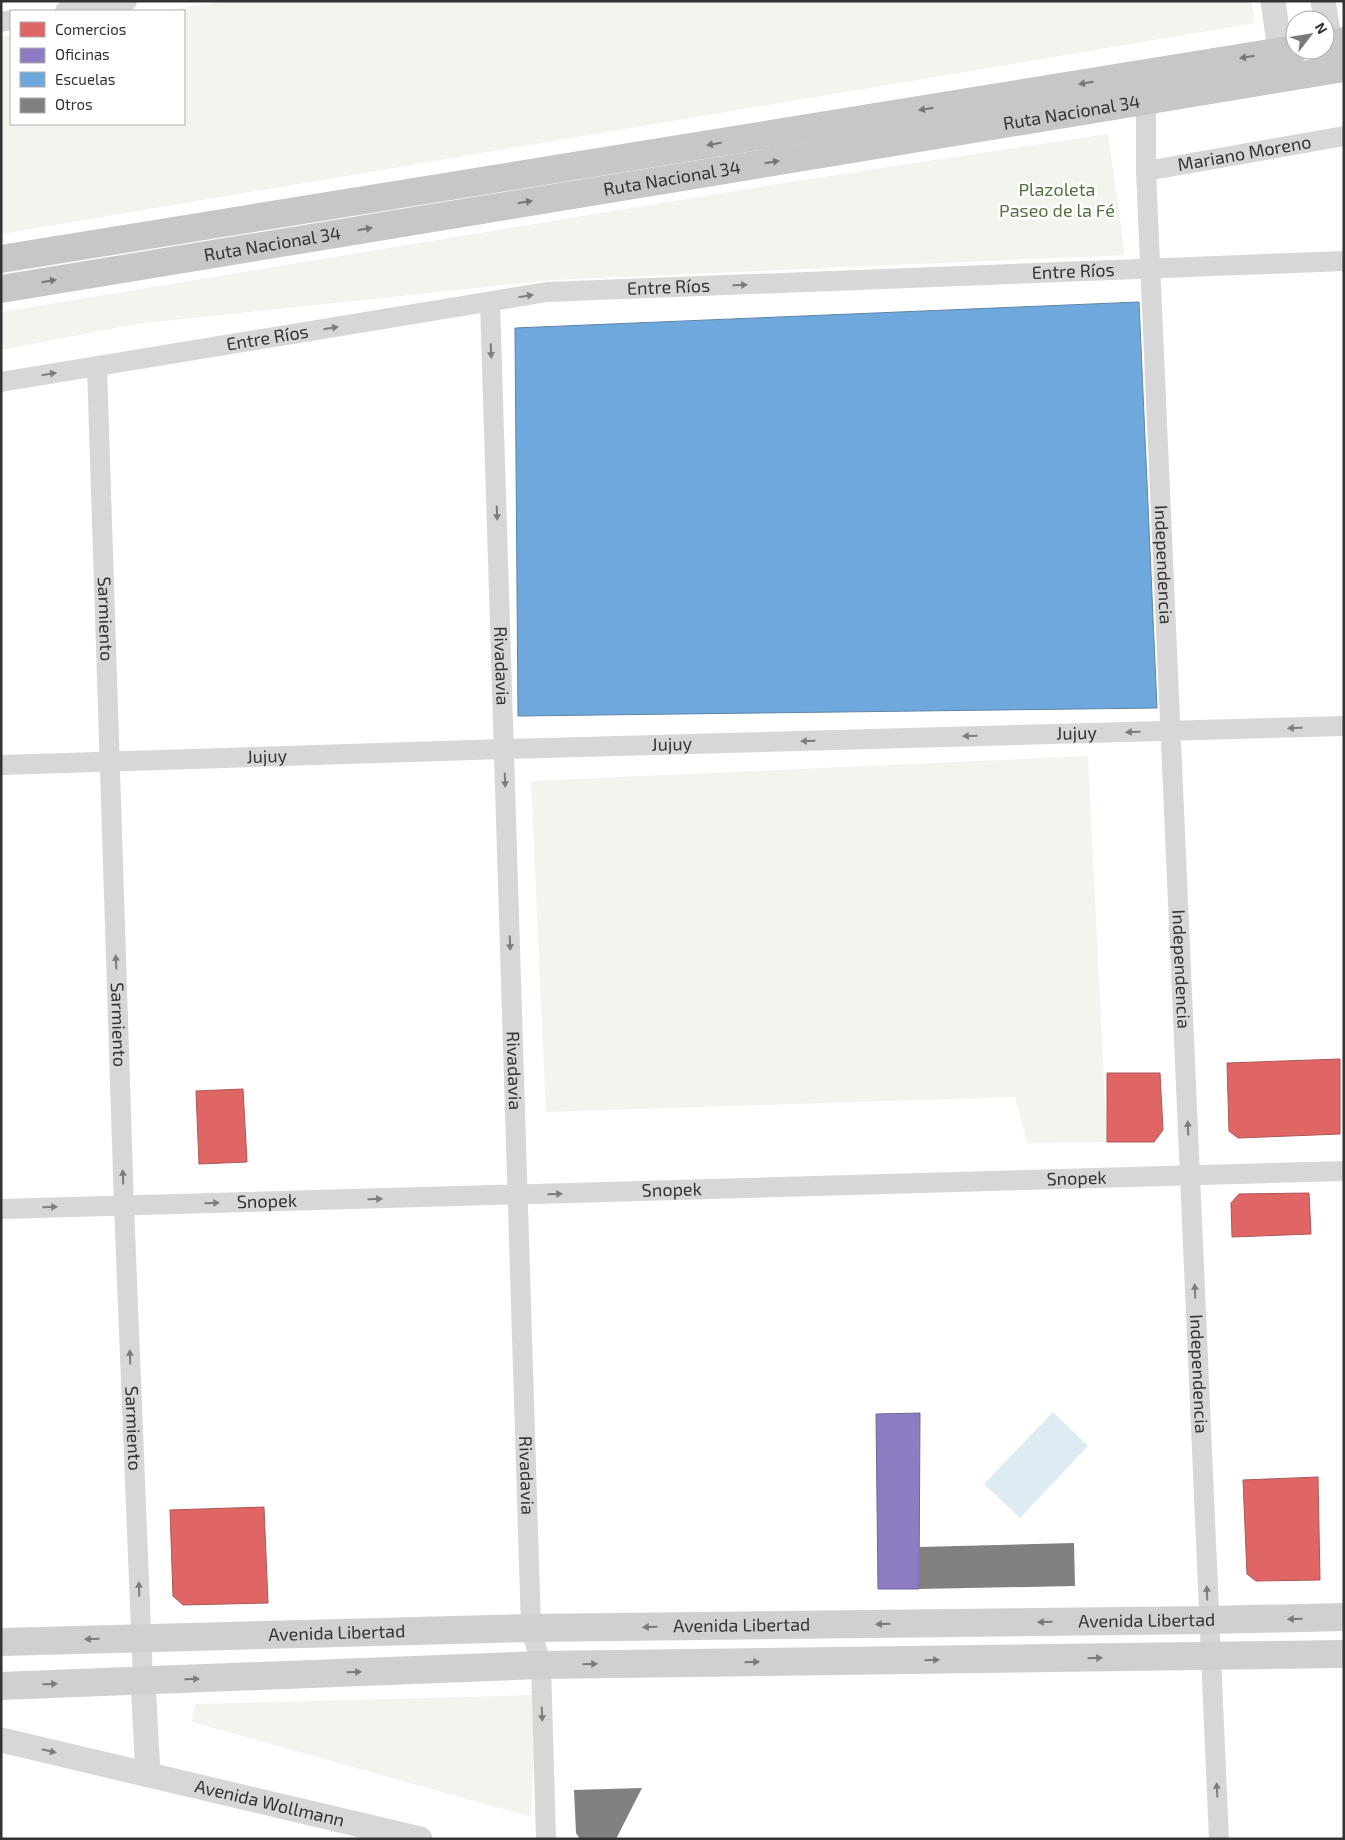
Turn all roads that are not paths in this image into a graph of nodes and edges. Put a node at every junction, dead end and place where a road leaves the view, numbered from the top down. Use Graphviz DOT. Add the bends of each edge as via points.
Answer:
graph roads {
  1 [pos="127,1"];
  2 [pos="1273,1"];
  3 [pos="72,10"];
  4 [pos="1285,52"];
  5 [pos="1335,52"];
  6 [pos="1287,60"];
  7 [pos="1339,69"];
  8 [pos="1146,100"];
  9 [pos="1344,136"];
  10 [pos="1146,171"];
  11 [pos="1,259"];
  12 [pos="1344,261"];
  13 [pos="1150,268"];
  14 [pos="1,289"];
  15 [pos="490,302"];
  16 [pos="97,367"];
  17 [pos="1,382"];
  18 [pos="1344,726"];
  19 [pos="1170,731"];
  20 [pos="504,749"];
  21 [pos="110,760"];
  22 [pos="1,765"];
  23 [pos="1344,1171"];
  24 [pos="1190,1176"];
  25 [pos="518,1195"];
  26 [pos="124,1206"];
  27 [pos="1,1209"];
  28 [pos="1344,1617"];
  29 [pos="1209,1620"];
  30 [pos="531,1628"];
  31 [pos="141,1638"];
  32 [pos="1,1642"];
  33 [pos="1344,1654"];
  34 [pos="1211,1656"];
  35 [pos="541,1665"];
  36 [pos="143,1681"];
  37 [pos="1,1686"];
  38 [pos="1,1740"];
  39 [pos="148,1775"];
  40 [pos="420,1839"];
  41 [pos="546,1839"];
  42 [pos="1219,1839"];
  1 -- 3 [label="street"];
  2 -- 4 [label="street"];
  5 -- 7 [label="street"];
  6 -- 7 [label="highway, Ruta Nacional 34"];
  6 -- 8 [label="highway, Ruta Nacional 34"];
  6 -- 11 [label="highway, Ruta Nacional 34, one-way"];
  8 -- 10 [label="street, Independencia"];
  14 -- 8 [label="highway, Ruta Nacional 34, one-way"];
  9 -- 10 [label="street, Mariano Moreno"];
  10 -- 13 [label="street, Independencia"];
  12 -- 13 [label="street, Entre Ríos"];
  15 -- 13 [label="street, Entre Ríos, one-way" via="547,292"];
  13 -- 19 [label="street, Independencia"];
  16 -- 15 [label="street, Entre Ríos, one-way"];
  15 -- 20 [label="street, Rivadavia, one-way"];
  17 -- 16 [label="street, Entre Ríos, one-way"];
  16 -- 21 [label="street, Sarmiento"];
  18 -- 19 [label="street, Jujuy, one-way"];
  19 -- 20 [label="street, Jujuy, one-way"];
  24 -- 19 [label="street, Independencia, one-way"];
  20 -- 21 [label="street, Jujuy"];
  20 -- 25 [label="street, Rivadavia, one-way"];
  21 -- 22 [label="street, Jujuy"];
  26 -- 21 [label="street, Sarmiento, one-way"];
  23 -- 24 [label="street, Snopek"];
  25 -- 24 [label="street, Snopek, one-way"];
  29 -- 24 [label="street, Independencia, one-way"];
  26 -- 25 [label="street, Snopek, one-way"];
  25 -- 30 [label="street, Rivadavia"];
  27 -- 26 [label="street, Snopek, one-way"];
  31 -- 26 [label="street, Sarmiento, one-way"];
  28 -- 29 [label="main road, Avenida Libertad, one-way"];
  29 -- 30 [label="main road, Avenida Libertad, one-way"];
  29 -- 34 [label="street, Independencia"];
  30 -- 31 [label="main road, Avenida Libertad"];
  30 -- 35 [label="street, Rivadavia"];
  31 -- 32 [label="main road, one-way"];
  31 -- 36 [label="street, Sarmiento"];
  33 -- 34 [label="main road, Avenida Libertad"];
  35 -- 34 [label="main road, Avenida Libertad, one-way"];
  42 -- 34 [label="street, Independencia, one-way"];
  36 -- 35 [label="main road, Avenida Libertad, one-way"];
  35 -- 41 [label="street, Rivadavia, one-way"];
  37 -- 36 [label="main road, one-way"];
  36 -- 39 [label="street"];
  38 -- 39 [label="street, Avenida Wollmann, one-way"];
  39 -- 40 [label="street, Avenida Wollmann"];
}
